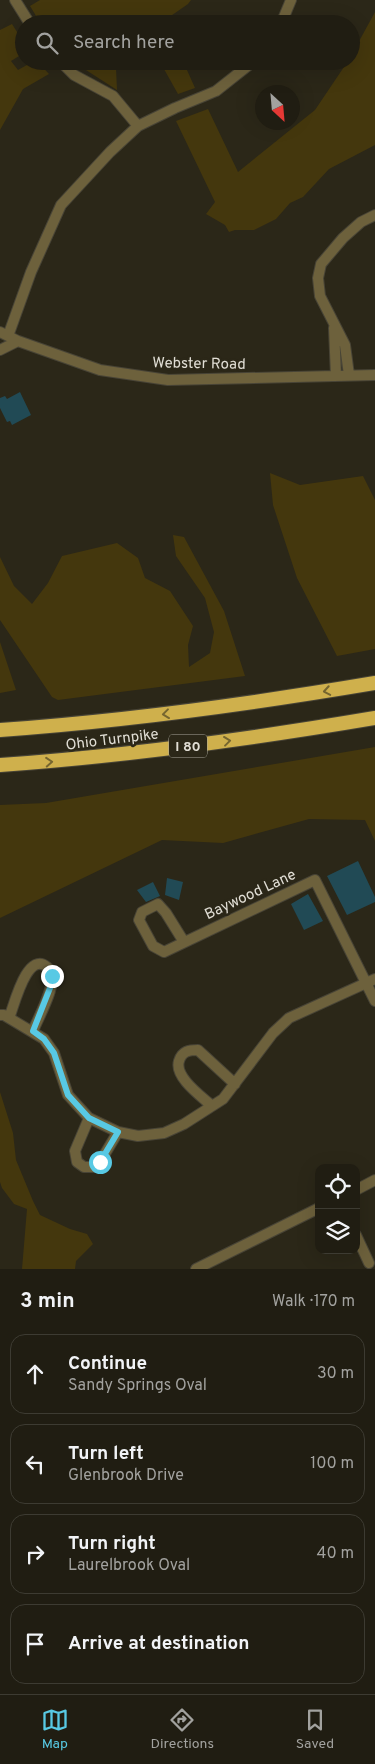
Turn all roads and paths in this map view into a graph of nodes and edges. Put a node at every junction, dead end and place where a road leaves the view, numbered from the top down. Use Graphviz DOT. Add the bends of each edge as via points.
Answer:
graph roads {
  1 [pos="15,0"];
  2 [pos="291,0"];
  3 [pos="24,15"];
  4 [pos="285,15"];
  5 [pos="68,70"];
  6 [pos="243,70"];
  7 [pos="138,126"];
  8 [pos="375,215"];
  9 [pos="332,322"];
  10 [pos="4,334"];
  11 [pos="18,342"];
  12 [pos="0,350"];
  13 [pos="375,374"];
  14 [pos="348,375"];
  15 [pos="336,376"];
  16 [pos="375,683"];
  17 [pos="375,718"];
  18 [pos="0,730"];
  19 [pos="0,765"];
  20 [pos="184,942"];
  21 [pos="370,981"];
  22 [pos="375,1001"];
  23 [pos="5,1017"];
  24 [pos="33,1031"];
  25 [pos="236,1084"];
  26 [pos="212,1106"];
  27 [pos="89,1118"];
  28 [pos="118,1132"];
  29 [pos="375,1180"];
  30 [pos="360,1188"];
  31 [pos="317,1209"];
  32 [pos="360,1244"];
  33 [pos="369,1263"];
  34 [pos="202,1268"];
  1 -- 3 [label="street"];
  2 -- 4 [label="street"];
  5 -- 7 [label="street" via="113,96"];
  6 -- 7 [label="street" via="216,91"];
  7 -- 10 [label="street" via="61,205"];
  8 -- 9 [label="street" via="343,238 320,264 320,296"];
  9 -- 14 [label="street" via="345,345"];
  9 -- 15 [label="street"];
  10 -- 11 [label="street, Webster Road"];
  11 -- 12 [label="street"];
  11 -- 15 [label="street, Webster Road" via="100,370 168,380"];
  13 -- 14 [label="street, Webster Road"];
  14 -- 15 [label="street, Webster Road"];
  16 -- 18 [label="highway, Ohio Turnpike / I 80, one-way" via="110,721"];
  19 -- 17 [label="highway, Ohio Turnpike / I 80, one-way" via="81,760 270,736"];
  20 -- 20 [label="street, Baywood Lane" via="158,904 142,912 139,920 153,946 164,952"];
  20 -- 21 [label="street, Baywood Lane" via="315,880"];
  21 -- 22 [label="street, Baywood Lane"];
  21 -- 25 [label="street" via="289,1018 273,1033"];
  23 -- 24 [label="street"];
  23 -- 24 [label="street" via="29,970 43,963 52,976"];
  24 -- 27 [label="street" via="54,1053 68,1095"];
  25 -- 26 [label="street"];
  25 -- 26 [label="street" via="198,1050 183,1054 179,1058 179,1072"];
  26 -- 28 [label="street" via="164,1133 138,1136"];
  27 -- 28 [label="street"];
  27 -- 28 [label="street" via="75,1151 77,1162 84,1167 96,1167"];
  29 -- 30 [label="street"];
  31 -- 34 [label="street"];
  32 -- 33 [label="street"];
}
